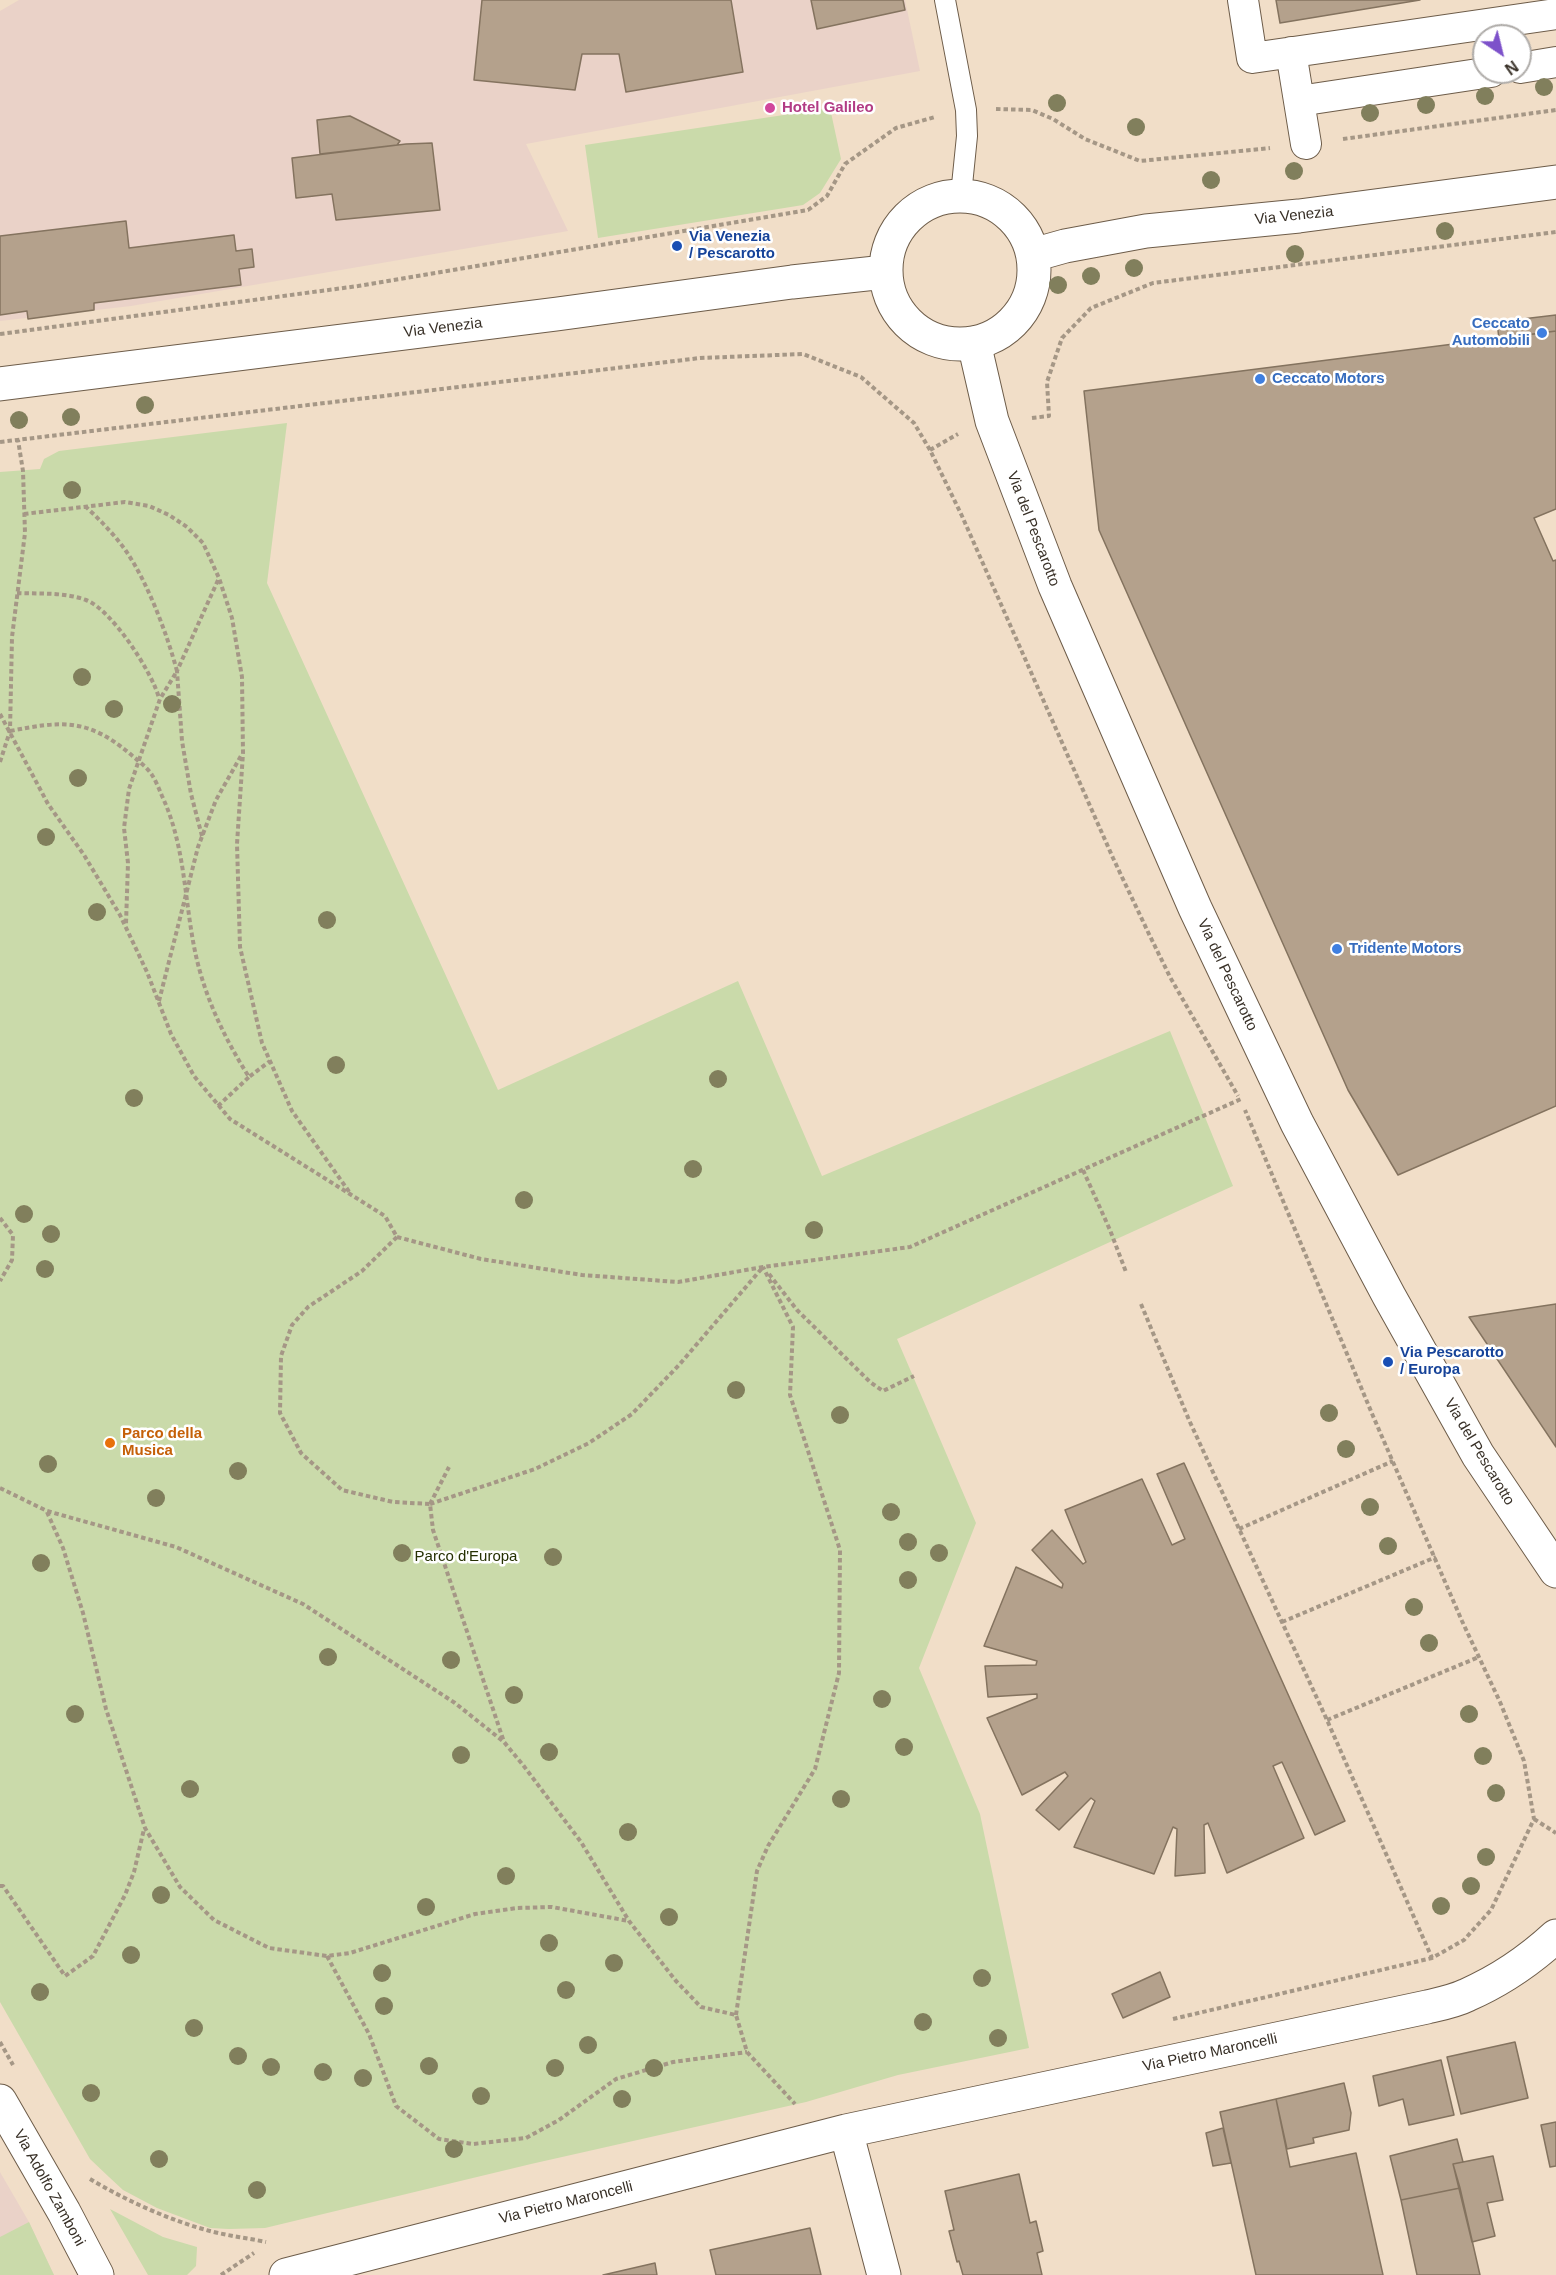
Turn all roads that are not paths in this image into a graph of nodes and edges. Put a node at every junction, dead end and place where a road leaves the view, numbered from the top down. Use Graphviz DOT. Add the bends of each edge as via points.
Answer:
graph roads {
  1 [pos="945,0"];
  2 [pos="1243,0"];
  3 [pos="1556,14"];
  4 [pos="1291,52"];
  5 [pos="1556,62"];
  6 [pos="1532,66"];
  7 [pos="1472,75"];
  8 [pos="1299,101"];
  9 [pos="1306,144"];
  10 [pos="1556,182"];
  11 [pos="961,195"];
  12 [pos="1033,255"];
  13 [pos="885,272"];
  14 [pos="974,343"];
  15 [pos="0,384"];
  16 [pos="1556,1571"];
  17 [pos="1556,1936"];
  18 [pos="0,2101"];
  19 [pos="846,2131"];
  20 [pos="97,2275"];
  21 [pos="286,2275"];
  22 [pos="884,2275"];
  1 -- 11 [label="lane" via="966,110"];
  2 -- 4 [label="street" via="1252,58"];
  3 -- 4 [label="street"];
  4 -- 8 [label="street"];
  5 -- 6 [label="street"];
  7 -- 8 [label="street"];
  8 -- 9 [label="street"];
  10 -- 12 [label="street, Via Venezia" via="1299,216 1146,231"];
  11 -- 12 [label="street" via="1000,206 1027,236"];
  11 -- 13 [label="street" via="930,202 899,226 889,248"];
  12 -- 14 [label="street" via="1035,276 1020,314 1005,329"];
  13 -- 14 [label="street" via="890,295 902,317 920,332 942,342"];
  13 -- 15 [label="street, Via Venezia"];
  14 -- 16 [label="street, Via del Pescarotto" via="992,421 1054,586 1241,1005 1297,1123 1395,1306 1478,1455"];
  17 -- 19 [label="street, Via Pietro Maroncelli" via="1499,1978 1466,1996 1427,2007"];
  18 -- 20 [label="street, Via Adolfo Zamboni"];
  19 -- 21 [label="street, Via Pietro Maroncelli"];
  19 -- 22 [label="street"];
}
